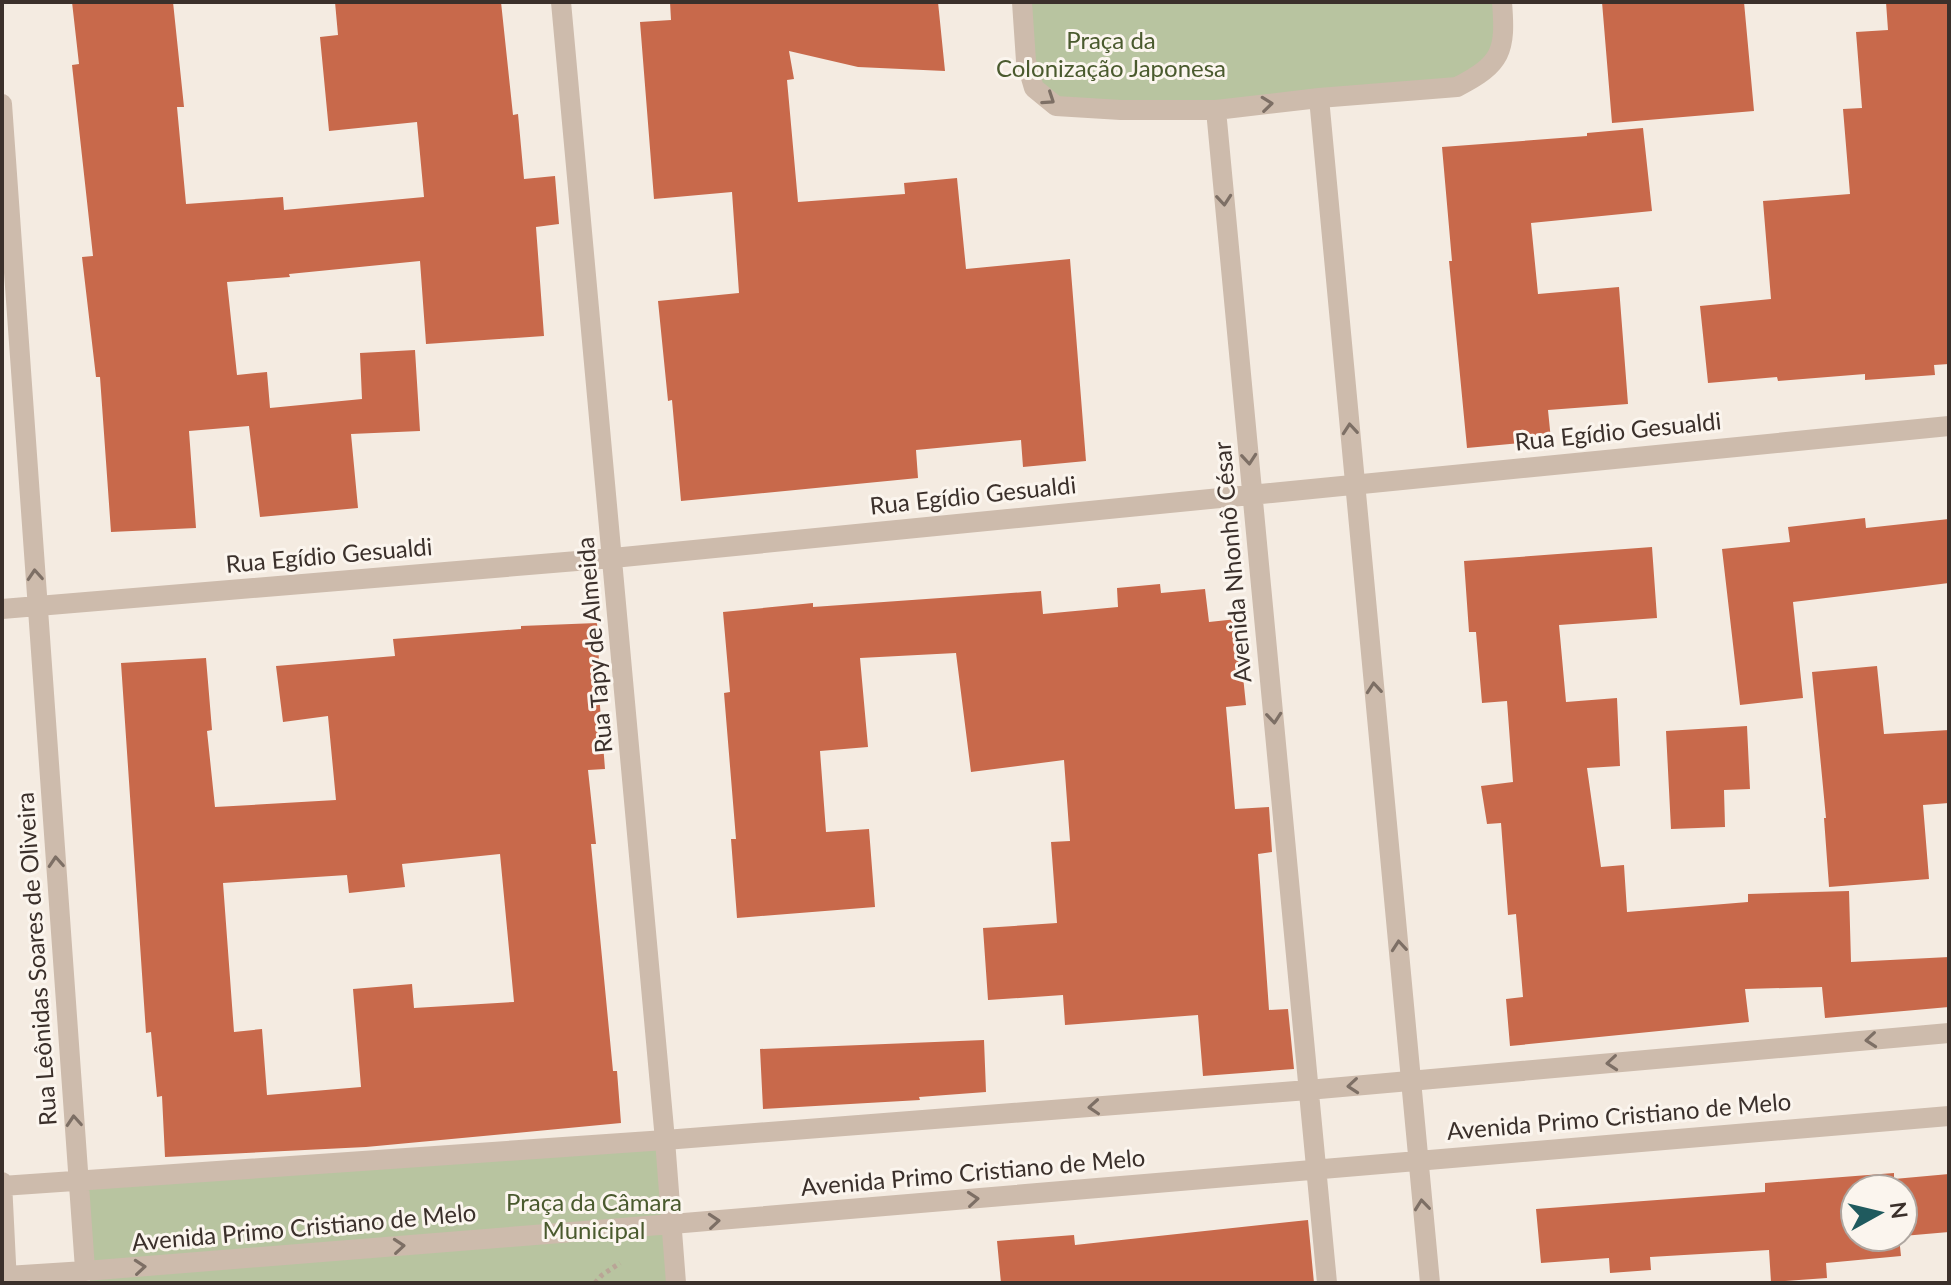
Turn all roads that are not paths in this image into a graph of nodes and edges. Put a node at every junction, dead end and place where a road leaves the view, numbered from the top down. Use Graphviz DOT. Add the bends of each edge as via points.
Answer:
graph roads {
  1 [pos="561,2"];
  2 [pos="1022,2"];
  3 [pos="1502,2"];
  4 [pos="1319,98"];
  5 [pos="2,104"];
  6 [pos="1216,110"];
  7 [pos="1949,426"];
  8 [pos="1355,484"];
  9 [pos="1253,494"];
  10 [pos="613,558"];
  11 [pos="37,607"];
  12 [pos="2,609"];
  13 [pos="1949,1033"];
  14 [pos="1411,1080"];
  15 [pos="1308,1090"];
  16 [pos="1949,1116"];
  17 [pos="665,1140"];
  18 [pos="1418,1159"];
  19 [pos="1317,1170"];
  20 [pos="79,1179"];
  21 [pos="2,1185"];
  22 [pos="672,1224"];
  23 [pos="86,1277"];
  24 [pos="5,1278"];
  25 [pos="676,1283"];
  26 [pos="1327,1283"];
  27 [pos="1430,1283"];
  1 -- 10 [label="street, Rua Tapy de Almeida"];
  2 -- 6 [label="street, one-way" via="1026,61 1034,88 1056,106"];
  3 -- 4 [label="street" via="1503,47 1478,77 1457,87"];
  6 -- 4 [label="street, one-way"];
  8 -- 4 [label="street, one-way"];
  11 -- 5 [label="street, Rua Leônidas Soares de Oliveira, one-way"];
  6 -- 9 [label="street, Avenida Nhonhô César, one-way"];
  7 -- 8 [label="street, Rua Egídio Gesualdi"];
  8 -- 9 [label="street, Rua Egídio Gesualdi"];
  14 -- 8 [label="street, one-way"];
  9 -- 10 [label="street, Rua Egídio Gesualdi"];
  9 -- 15 [label="street, Avenida Nhonhô César, one-way"];
  10 -- 11 [label="street, Rua Egídio Gesualdi"];
  10 -- 17 [label="street, Rua Tapy de Almeida"];
  11 -- 12 [label="street, Rua Egídio Gesualdi"];
  20 -- 11 [label="street, Rua Leônidas Soares de Oliveira, one-way"];
  13 -- 14 [label="street, one-way"];
  14 -- 15 [label="street, one-way"];
  14 -- 18 [label="street"];
  15 -- 17 [label="street, one-way"];
  15 -- 19 [label="street, Avenida Nhonhô César"];
  16 -- 18 [label="street, Avenida Primo Cristiano de Melo"];
  17 -- 20 [label="street"];
  17 -- 22 [label="street, Rua Tapy de Almeida"];
  18 -- 19 [label="street, Avenida Primo Cristiano de Melo"];
  27 -- 18 [label="street, one-way"];
  22 -- 19 [label="street, Avenida Primo Cristiano de Melo, one-way"];
  19 -- 26 [label="street, Avenida Nhonhô César"];
  20 -- 21 [label="street"];
  20 -- 23 [label="street, Rua Leônidas Soares de Oliveira"];
  21 -- 24 [label="street"];
  23 -- 22 [label="street, Avenida Primo Cristiano de Melo, one-way"];
  22 -- 25 [label="street, Rua Tapy de Almeida"];
  23 -- 24 [label="street, Avenida Primo Cristiano de Melo"];
}
